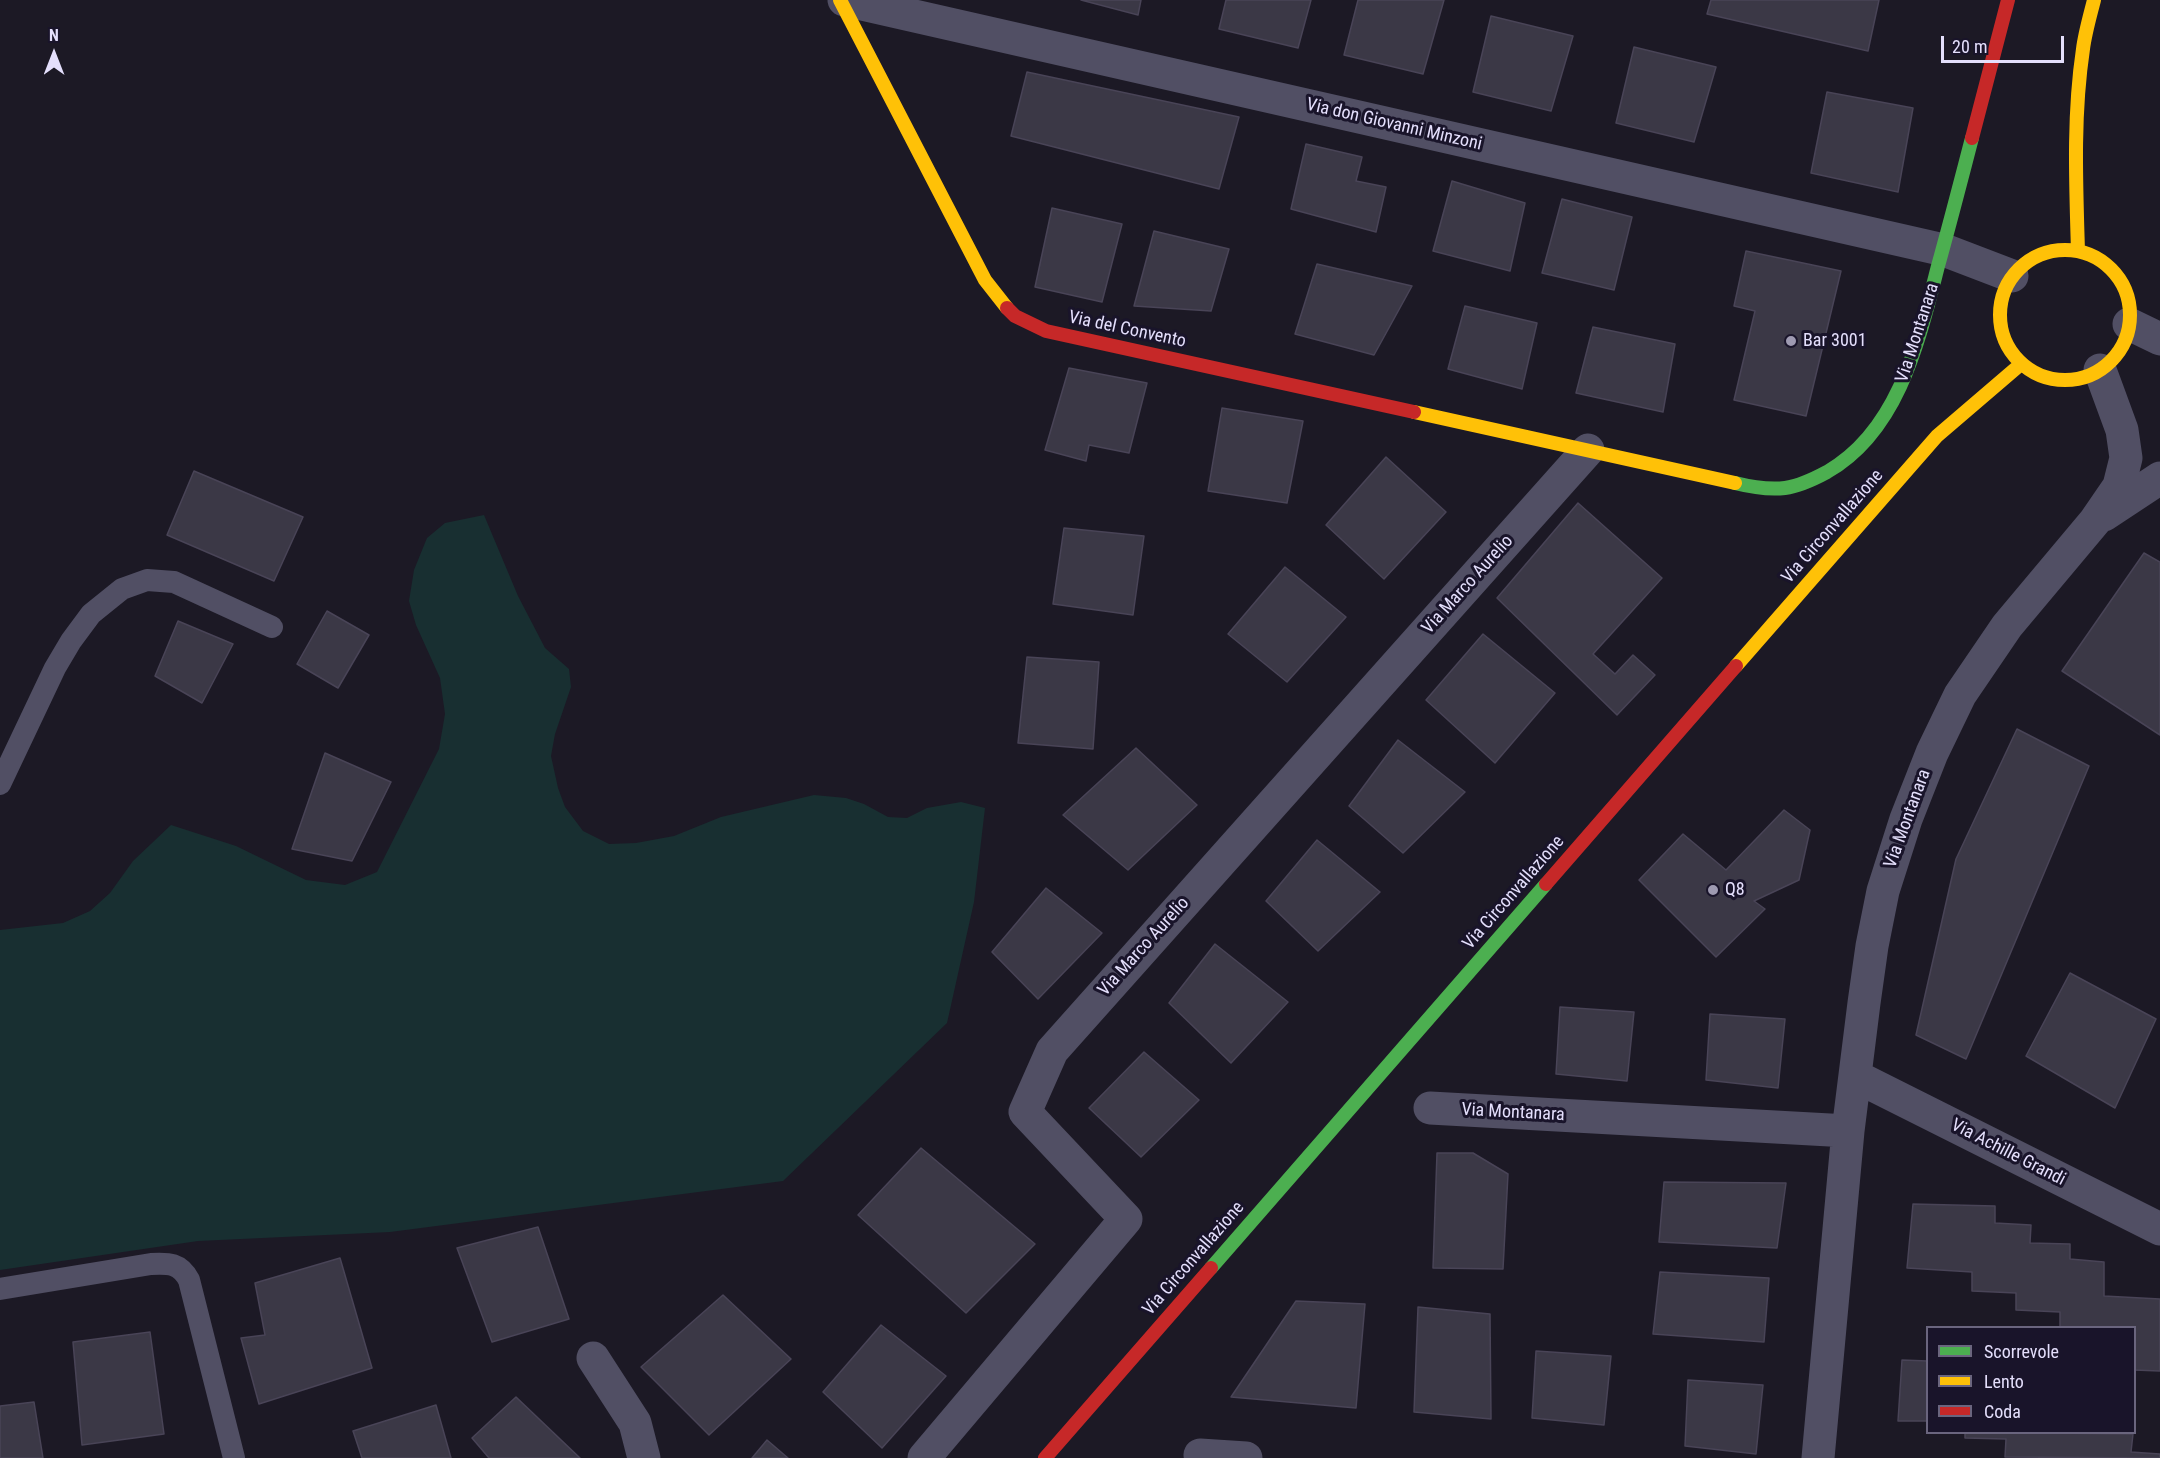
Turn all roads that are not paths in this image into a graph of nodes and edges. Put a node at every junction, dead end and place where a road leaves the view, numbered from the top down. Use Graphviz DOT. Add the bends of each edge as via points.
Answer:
graph roads {
  1 [pos="842,0"];
  2 [pos="2008,0"];
  3 [pos="2094,0"];
  4 [pos="1944,250"];
  5 [pos="2078,251"];
  6 [pos="2012,276"];
  7 [pos="2130,324"];
  8 [pos="2160,339"];
  9 [pos="2021,364"];
  10 [pos="2100,370"];
  11 [pos="1588,450"];
  12 [pos="2160,478"];
  13 [pos="2095,521"];
  14 [pos="272,627"];
  15 [pos="0,784"];
  16 [pos="1855,1076"];
  17 [pos="1430,1108"];
  18 [pos="1848,1131"];
  19 [pos="2160,1229"];
  20 [pos="0,1289"];
  21 [pos="593,1358"];
  22 [pos="1200,1455"];
  23 [pos="234,1458"];
  24 [pos="644,1458"];
  25 [pos="924,1458"];
  26 [pos="1045,1458"];
  27 [pos="1246,1458"];
  28 [pos="1818,1458"];
  1 -- 4 [label="street, Via don Giovanni Minzoni"];
  1 -- 11 [label="main road, Via del Convento" via="985,280 1015,316 1046,331"];
  2 -- 4 [label="main road, Via Montanara"];
  3 -- 5 [label="main road" via="2082,52 2077,115"];
  4 -- 6 [label="street, Via don Giovanni Minzoni"];
  4 -- 11 [label="main road, Via Montanara" via="1920,336 1900,389 1853,455 1834,470 1788,488 1753,487"];
  5 -- 6 [label="main road" via="2049,252"];
  5 -- 7 [label="main road" via="2108,266 2118,278 2126,292"];
  6 -- 9 [label="main road" via="2000,306 2000,323 2003,338"];
  7 -- 8 [label="street"];
  7 -- 10 [label="main road" via="2120,351"];
  9 -- 10 [label="main road" via="2044,376 2068,381"];
  9 -- 26 [label="main road, Via Circonvallazione" via="1937,436"];
  10 -- 13 [label="street, Via Montanara" via="2122,429 2126,458 2119,486"];
  11 -- 25 [label="street, Via Marco Aurelio" via="1052,1051 1024,1112 1126,1219"];
  12 -- 13 [label="street, Via Montanara"];
  13 -- 16 [label="street, Via Montanara" via="2007,626 1960,695 1932,753 1883,891"];
  14 -- 15 [label="lane" via="174,582 147,580 122,589 92,614 70,641"];
  16 -- 18 [label="street, Via Montanara"];
  16 -- 19 [label="street, Via Achille Grandi"];
  17 -- 18 [label="street, Via Montanara"];
  18 -- 28 [label="street, Via Montanara"];
  20 -- 23 [label="lane" via="151,1264 176,1266 189,1280"];
  21 -- 24 [label="street" via="635,1423"];
  22 -- 27 [label="street"];
}
